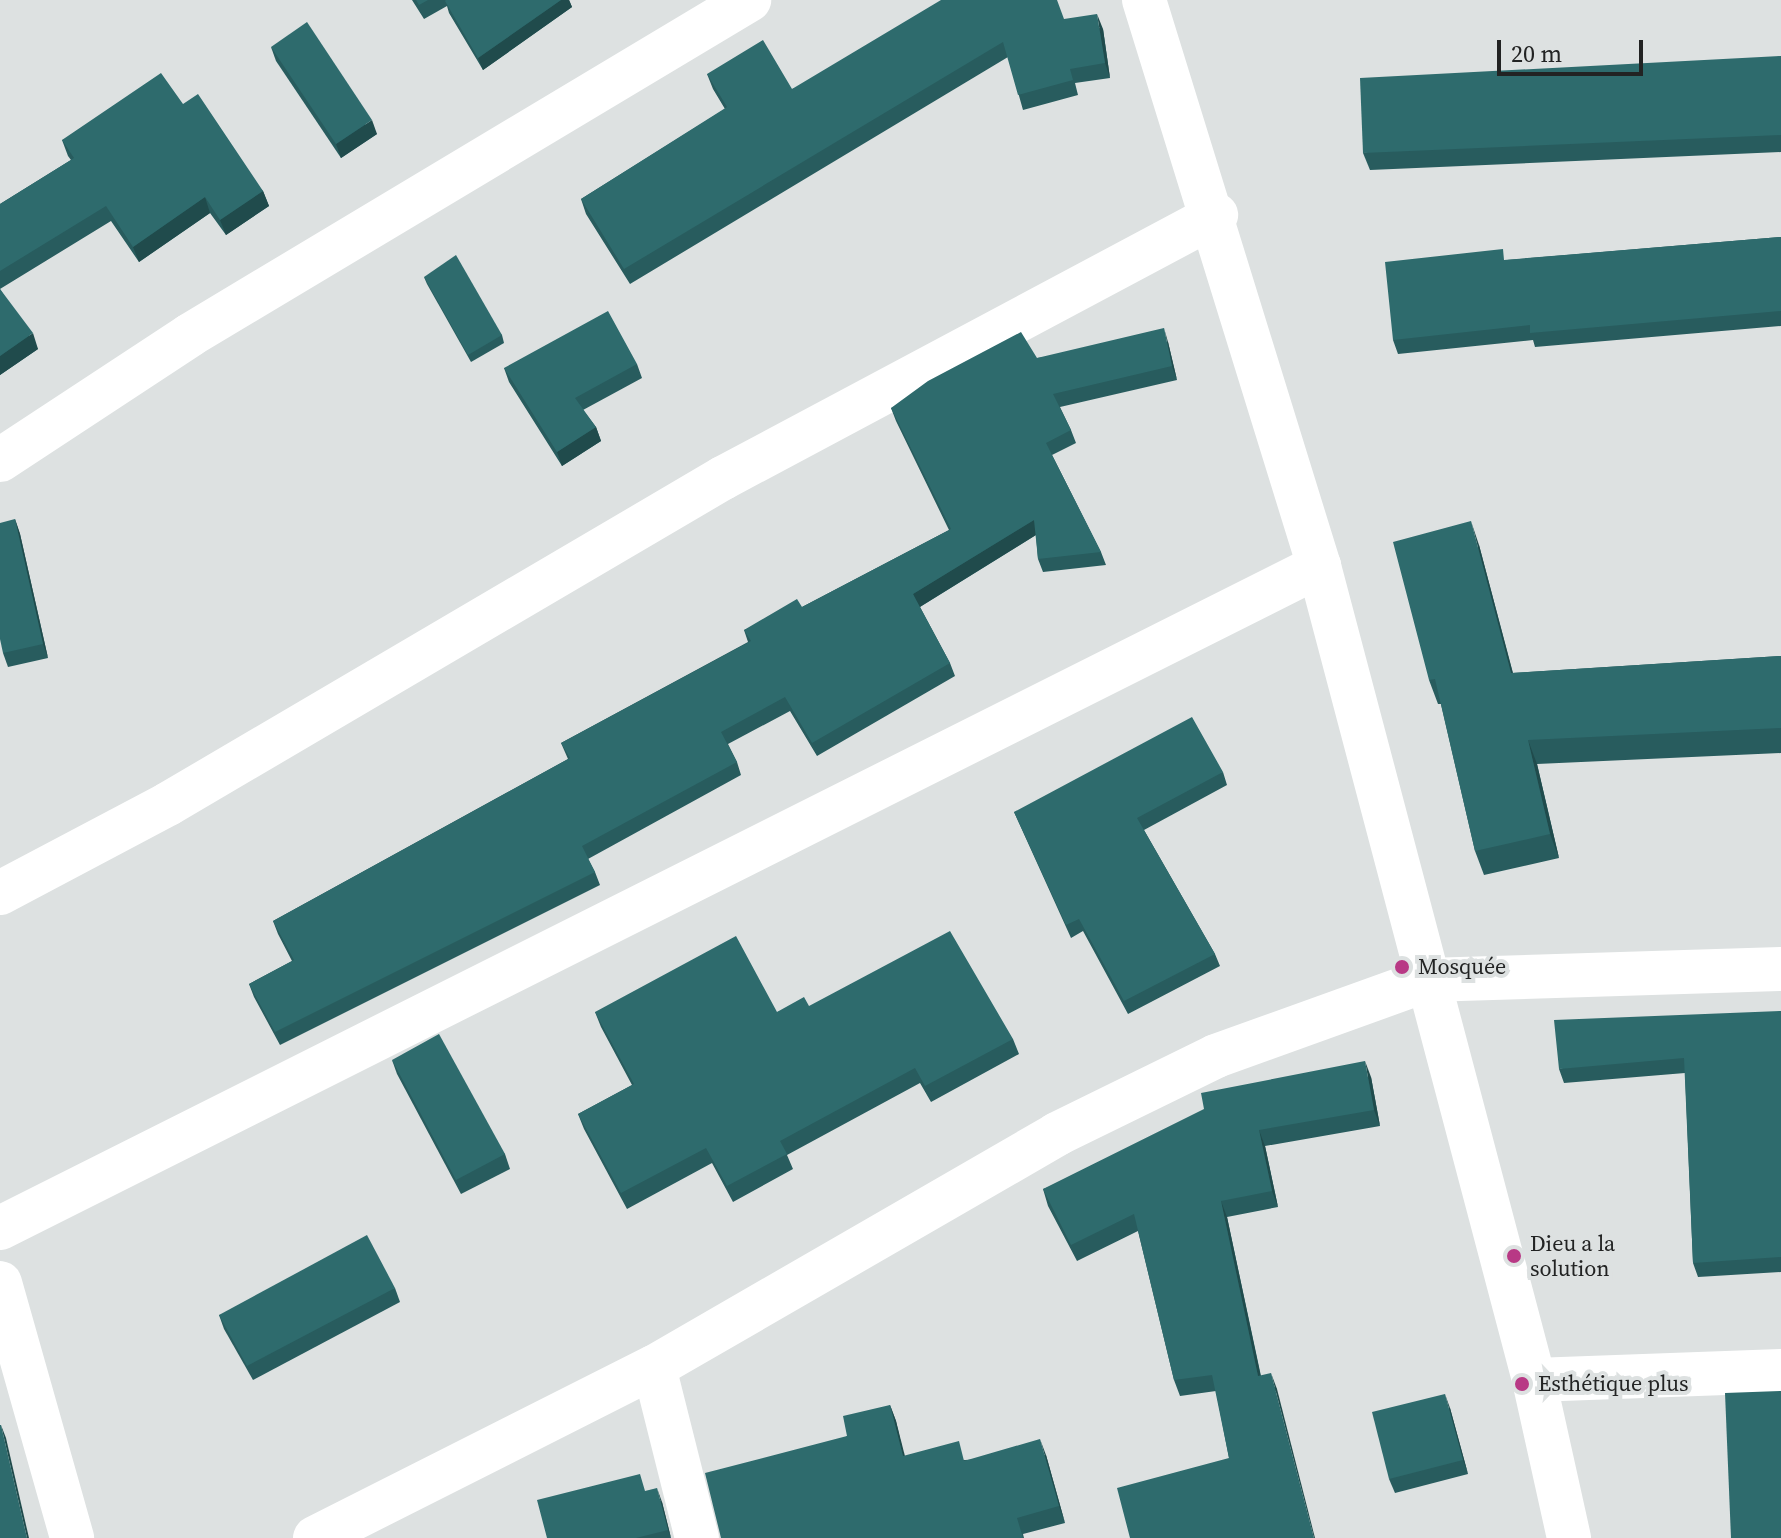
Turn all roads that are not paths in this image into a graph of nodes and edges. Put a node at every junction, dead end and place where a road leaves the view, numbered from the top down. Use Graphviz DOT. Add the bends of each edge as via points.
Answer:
graph roads {
  1 [pos="749,0"];
  2 [pos="1144,0"];
  3 [pos="1216,215"];
  4 [pos="0,460"];
  5 [pos="1319,566"];
  6 [pos="0,893"];
  7 [pos="1781,969"];
  8 [pos="1427,980"];
  9 [pos="0,1228"];
  10 [pos="0,1283"];
  11 [pos="654,1367"];
  12 [pos="1781,1371"];
  13 [pos="1534,1380"];
  14 [pos="72,1538"];
  15 [pos="315,1538"];
  16 [pos="697,1538"];
  17 [pos="1569,1538"];
  1 -- 4 [label="street" via="190,335"];
  2 -- 3 [label="street"];
  3 -- 5 [label="street"];
  3 -- 6 [label="street" via="723,478 168,804"];
  5 -- 8 [label="street"];
  5 -- 9 [label="street"];
  7 -- 8 [label="street"];
  8 -- 11 [label="street" via="1216,1056 1057,1134"];
  8 -- 13 [label="street"];
  10 -- 14 [label="street"];
  11 -- 15 [label="street"];
  11 -- 16 [label="street"];
  12 -- 13 [label="street"];
  13 -- 17 [label="street"];
}
